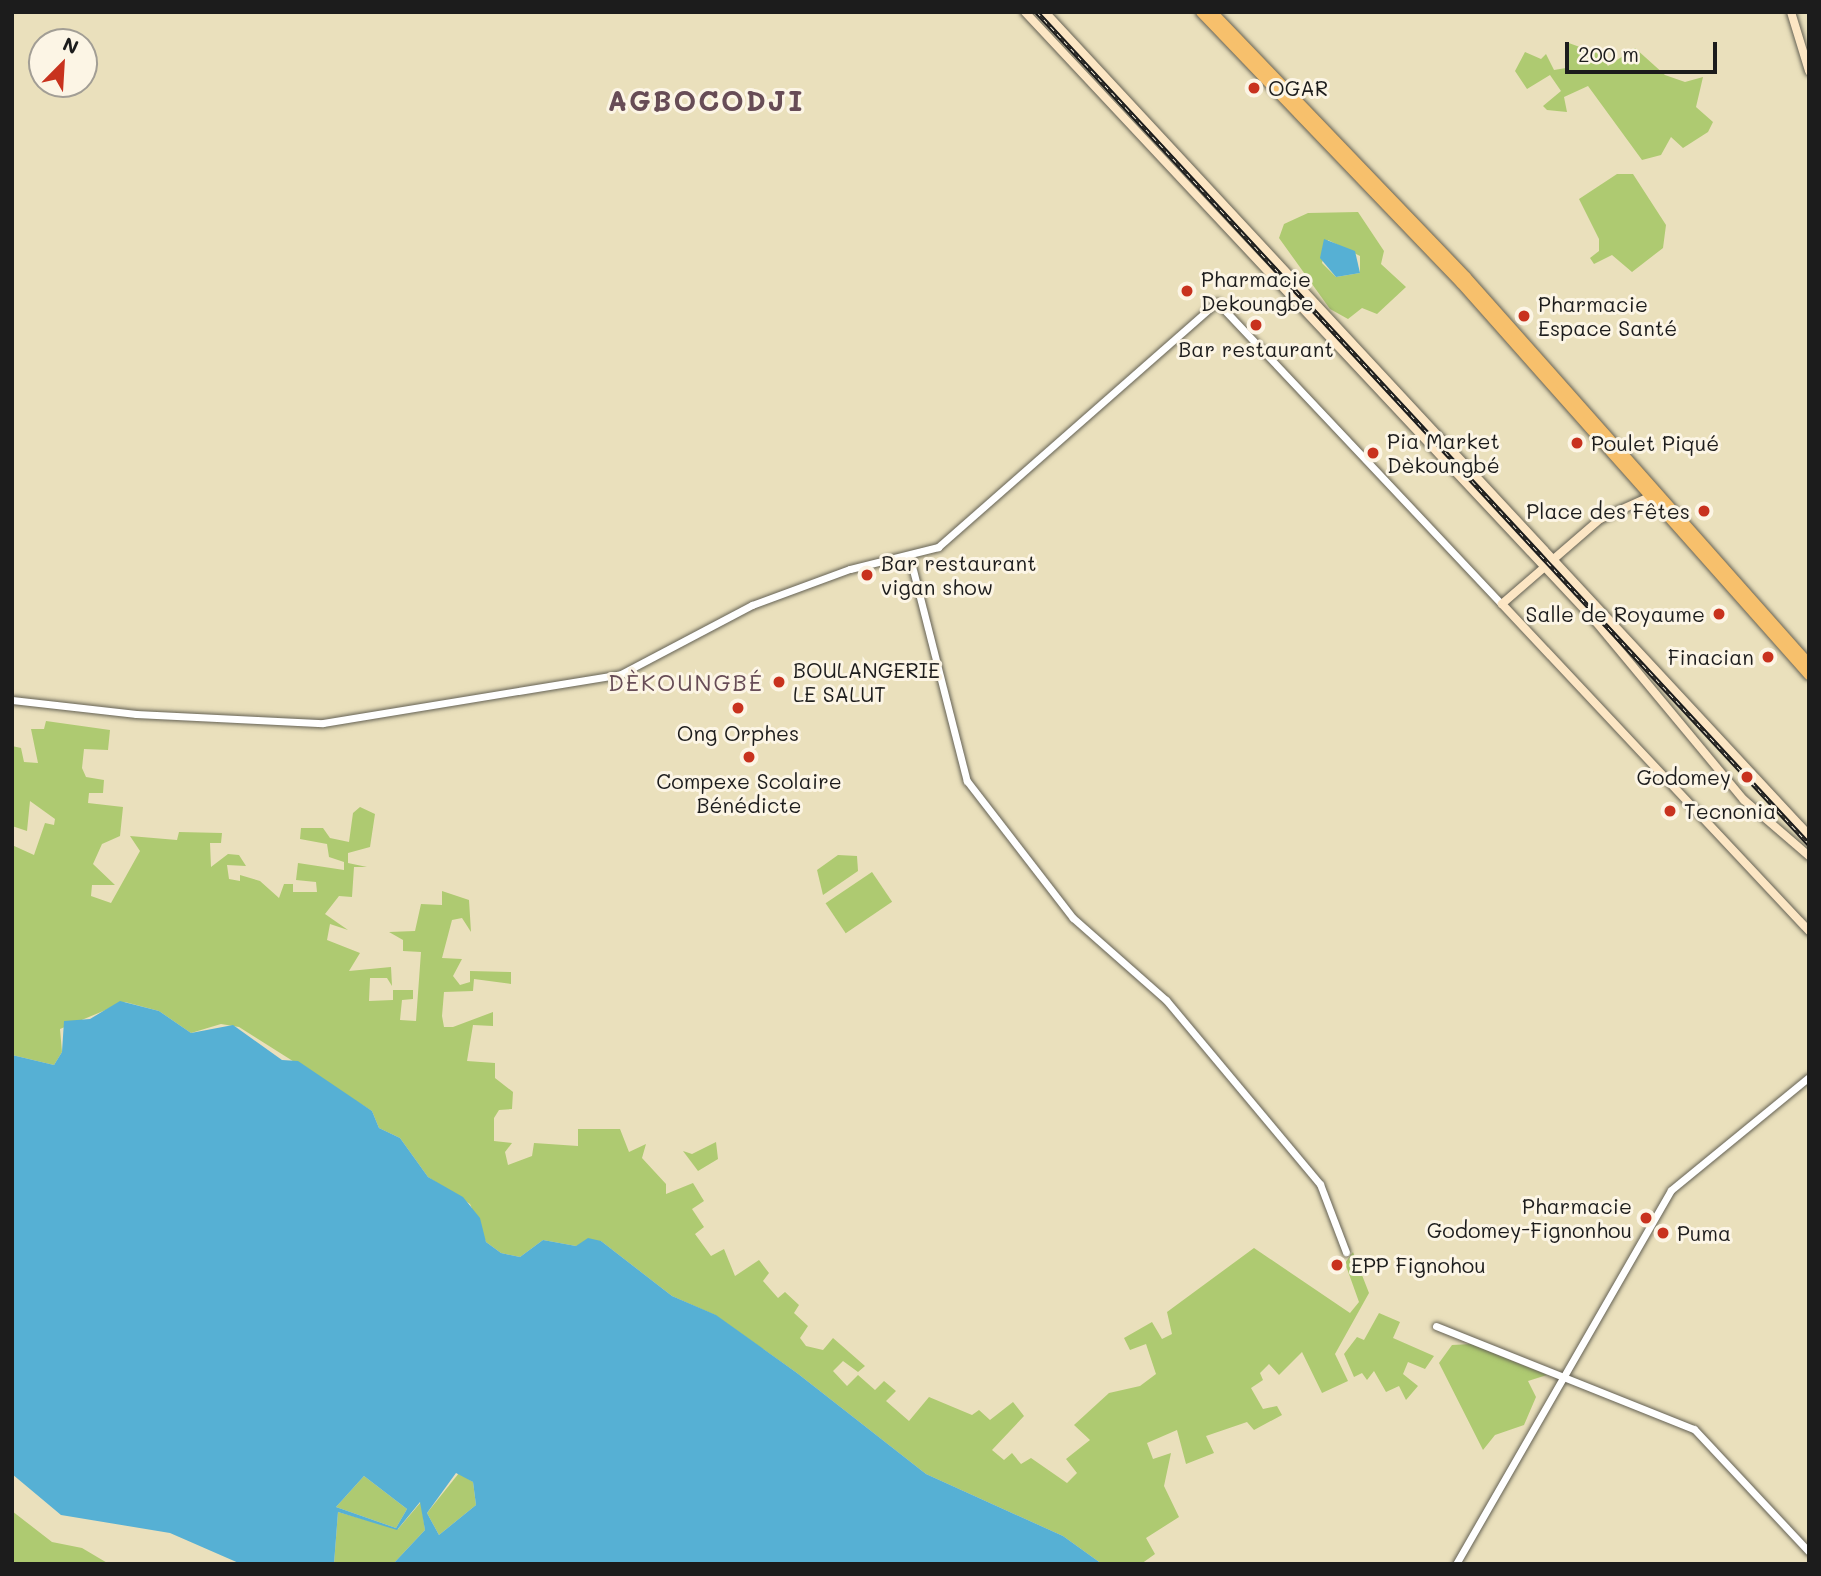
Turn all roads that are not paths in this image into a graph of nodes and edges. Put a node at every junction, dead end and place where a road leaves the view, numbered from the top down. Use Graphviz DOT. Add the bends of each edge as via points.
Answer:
graph roads {
  1 [pos="1025,12"];
  2 [pos="1045,12"];
  3 [pos="1202,12"];
  4 [pos="1212,12"];
  5 [pos="1791,12"];
  6 [pos="1809,72"];
  7 [pos="1652,496"];
  8 [pos="910,558"];
  9 [pos="1551,558"];
  10 [pos="1543,565"];
  11 [pos="1502,604"];
  12 [pos="1809,664"];
  13 [pos="1809,675"];
  14 [pos="12,700"];
  15 [pos="1809,835"];
  16 [pos="1809,856"];
  17 [pos="1809,931"];
  18 [pos="1809,1077"];
  19 [pos="1346,1252"];
  20 [pos="1436,1326"];
  21 [pos="1564,1375"];
  22 [pos="1809,1552"];
  23 [pos="1456,1564"];
  1 -- 10 [label="main road"];
  2 -- 9 [label="main road"];
  3 -- 7 [label="highway" via="1461,283"];
  4 -- 7 [label="highway" via="1466,277"];
  5 -- 6 [label="main road"];
  7 -- 9 [label="main road" via="1600,519"];
  7 -- 12 [label="highway"];
  7 -- 13 [label="highway"];
  8 -- 11 [label="street" via="957,532 1217,302"];
  8 -- 14 [label="street" via="850,569 752,605 621,674 514,694 310,723"];
  8 -- 19 [label="street" via="967,781 1073,918 1166,1000 1320,1184"];
  9 -- 10 [label="main road"];
  9 -- 15 [label="main road"];
  10 -- 11 [label="main road"];
  10 -- 16 [label="main road" via="1676,712 1697,748 1744,800"];
  11 -- 17 [label="main road"];
  18 -- 21 [label="street" via="1679,1180"];
  20 -- 21 [label="street"];
  21 -- 22 [label="street" via="1694,1429"];
  21 -- 23 [label="street"];
}
